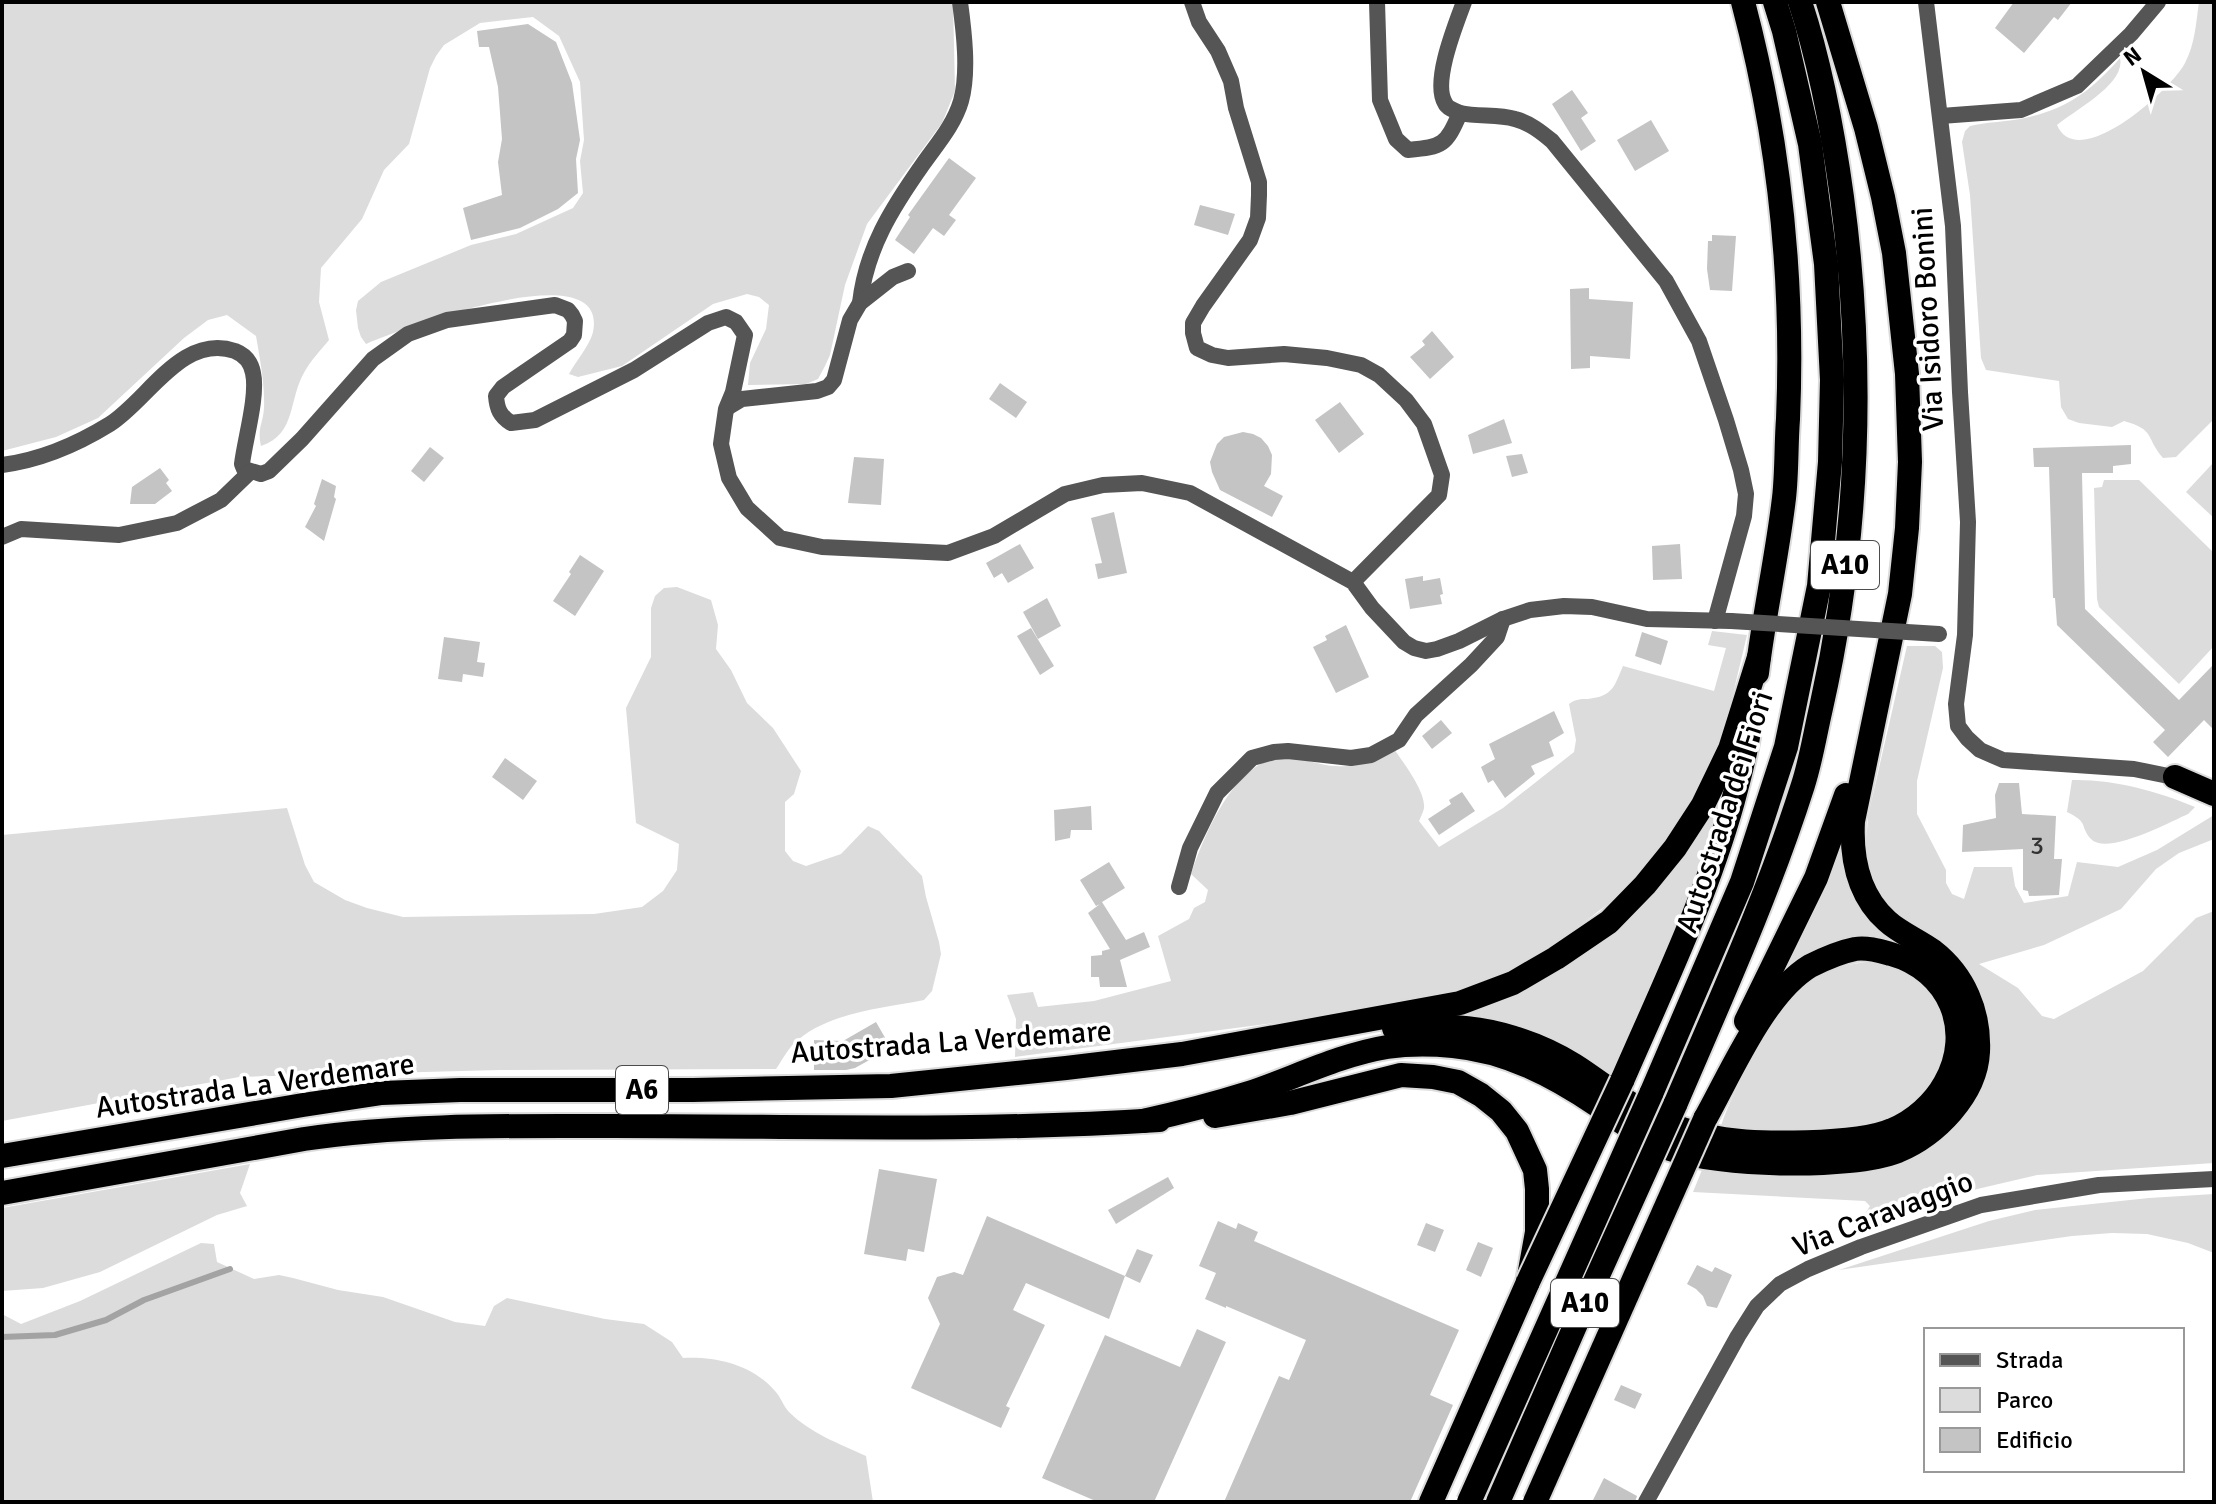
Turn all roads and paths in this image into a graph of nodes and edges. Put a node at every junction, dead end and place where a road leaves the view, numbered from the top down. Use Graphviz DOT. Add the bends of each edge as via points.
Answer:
graph roads {
  1 [pos="960,2"];
  2 [pos="1192,2"];
  3 [pos="1377,2"];
  4 [pos="1464,2"];
  5 [pos="1743,2"];
  6 [pos="1775,2"];
  7 [pos="1800,2"];
  8 [pos="1828,2"];
  9 [pos="1926,2"];
  10 [pos="2158,2"];
  11 [pos="1460,113"];
  12 [pos="1941,116"];
  13 [pos="908,271"];
  14 [pos="860,303"];
  15 [pos="726,409"];
  16 [pos="2,465"];
  17 [pos="250,472"];
  18 [pos="2,537"];
  19 [pos="1353,582"];
  20 [pos="1503,619"];
  21 [pos="1723,621"];
  22 [pos="1965,635"];
  23 [pos="1759,657"];
  24 [pos="1874,716"];
  25 [pos="2175,777"];
  26 [pos="2214,788"];
  27 [pos="2214,794"];
  28 [pos="1179,887"];
  29 [pos="1284,1036"];
  30 [pos="1705,1119"];
  31 [pos="1143,1121"];
  32 [pos="2,1156"];
  33 [pos="2214,1179"];
  34 [pos="2,1193"];
  35 [pos="1528,1282"];
  36 [pos="1431,1502"];
  37 [pos="1469,1502"];
  38 [pos="1498,1502"];
  39 [pos="1535,1502"];
  40 [pos="1646,1502"];
  1 -- 14 [label="street" via="961,101 882,228 863,278"];
  2 -- 19 [label="street" via="1231,81 1259,182 1258,218 1250,240 1193,323 1197,348 1228,358 1284,354 1361,365 1406,400 1424,424 1442,475 1439,495"];
  3 -- 11 [label="street" via="1380,100 1396,139 1408,150 1435,147 1451,133"];
  4 -- 11 [label="street" via="1440,84 1444,103"];
  5 -- 23 [label="highway, A10" via="1776,164 1786,244 1790,354 1784,495"];
  6 -- 37 [label="highway, Autostrada dei Fiori / A10, bridge" via="1810,144 1826,264 1832,394 1819,586 1786,747 1742,882"];
  7 -- 38 [label="highway, Autostrada dei Fiori / A10, bridge" via="1834,139 1850,259 1857,378 1855,464 1830,668 1804,782 1761,902"];
  8 -- 24 [label="highway, A10" via="1883,197 1907,374 1907,528 1898,606"];
  9 -- 12 [label="street, Via Isidoro Bonini"];
  10 -- 12 [label="street" via="2077,86 2021,110"];
  11 -- 21 [label="street" via="1514,118 1552,141 1666,281 1699,341 1746,494"];
  12 -- 22 [label="street, Via Isidoro Bonini" via="1953,226 1968,522"];
  13 -- 14 [label="street"];
  14 -- 15 [label="street" via="828,387 742,399"];
  15 -- 17 [label="street" via="745,335 726,317 535,420 511,423 500,414 496,396 570,341 576,328 568,310 539,307 447,320 408,334 373,359 269,471"];
  15 -- 19 [label="street" via="721,444 729,478 747,508 780,538 822,547 948,553 994,536 1065,494 1142,483 1190,493"];
  16 -- 17 [label="street" via="42,457 76,442 112,422 185,357 224,347 242,353 254,376 242,464"];
  17 -- 18 [label="street" via="221,500 177,523 119,535 21,529"];
  19 -- 20 [label="street" via="1404,642 1426,651"];
  20 -- 21 [label="street" via="1564,606 1647,619"];
  20 -- 28 [label="street" via="1497,637 1416,715 1399,740 1371,755 1351,758 1288,751 1252,758 1217,793 1190,848"];
  21 -- 22 [label="street, bridge"];
  22 -- 25 [label="street, Via Isidoro Bonini" via="1958,726 1980,750 2003,760"];
  23 -- 29 [label="highway" via="1730,749 1703,805 1660,867 1609,922 1513,983 1460,1003"];
  23 -- 35 [label="highway, A10, bridge" via="1747,746 1698,905"];
  24 -- 30 [label="highway, A10" via="1816,878"];
  24 -- 31 [label="highway" via="1853,821 1855,867 1863,889 1888,922 1956,973 1970,997 1977,1026 1978,1055 1971,1080 1957,1105 1917,1141 1897,1151 1840,1163 1693,1155 1651,1141 1535,1068 1454,1046 1388,1047 1353,1055 1250,1093"];
  25 -- 26 [label="street, Via Isidoro Bonini"];
  25 -- 27 [label="highway"];
  29 -- 30 [label="highway" via="1417,1026 1488,1031 1546,1050 1638,1110 1676,1127 1721,1139 1832,1141 1892,1131 1938,1095 1958,1047 1951,1004 1925,970 1903,957 1857,949 1832,956 1789,983 1764,1014"];
  29 -- 32 [label="highway, Autostrada La Verdemare / A6" via="1182,1054 891,1086 382,1093"];
  30 -- 39 [label="highway, A10, bridge"];
  31 -- 34 [label="highway, Autostrada La Verdemare / A6" via="350,1132"];
  31 -- 35 [label="highway, bridge" via="1248,1111 1401,1075 1458,1082 1501,1111 1535,1170 1537,1232"];
  33 -- 40 [label="street, Via Caravaggio" via="2099,1185 1981,1205 1861,1247 1780,1284 1757,1306 1738,1336"];
  35 -- 36 [label="highway, A10"];
}
